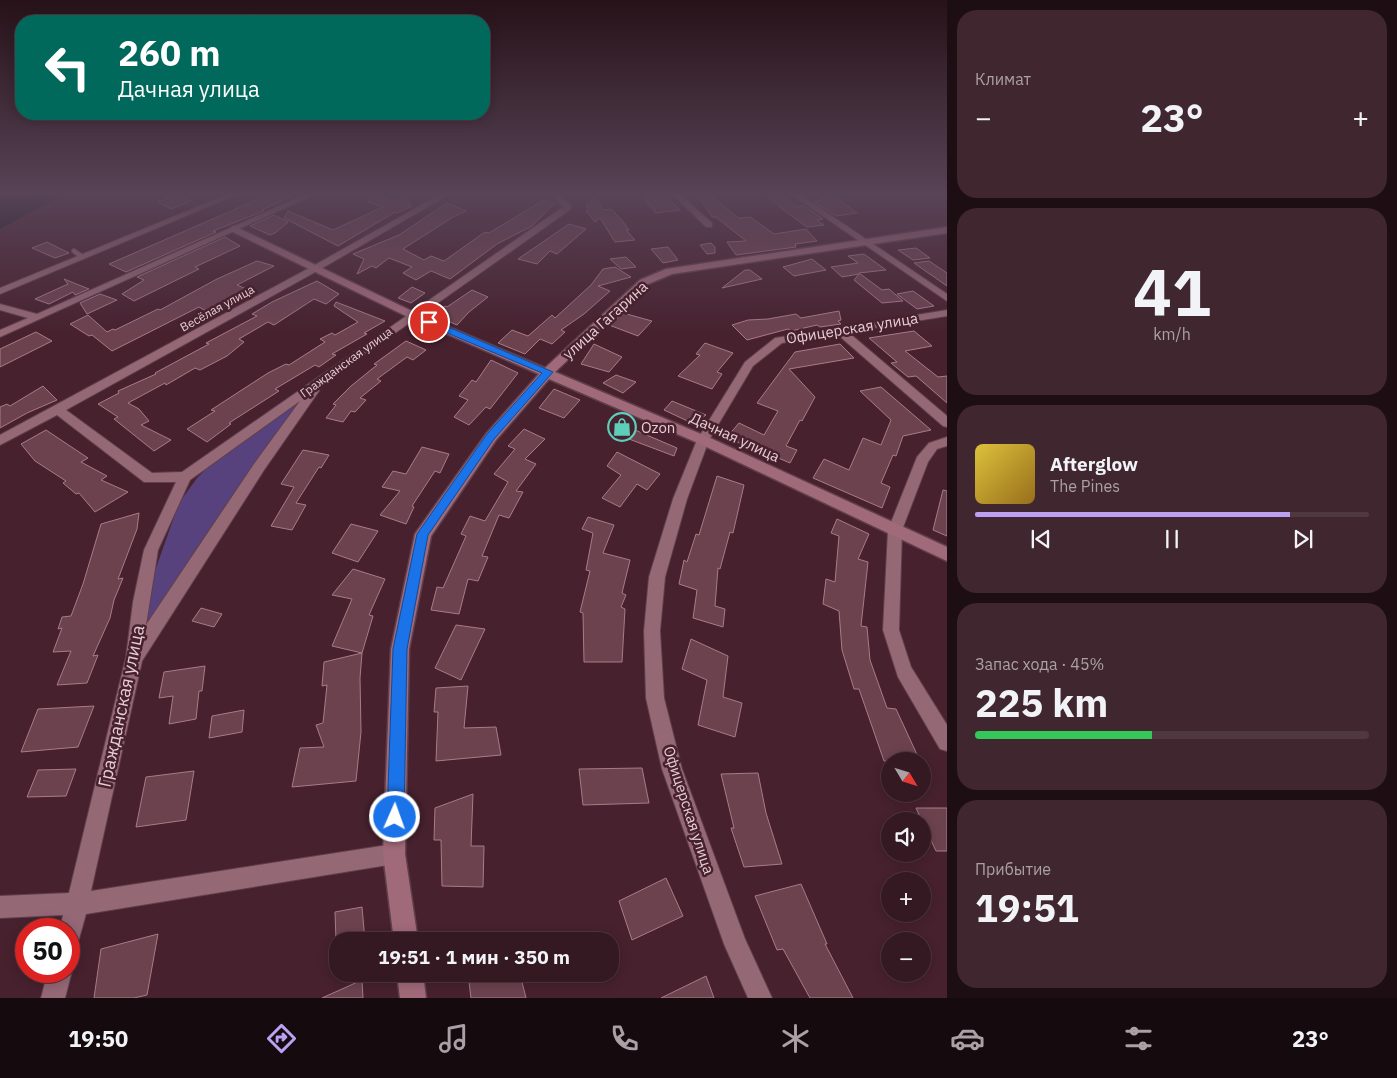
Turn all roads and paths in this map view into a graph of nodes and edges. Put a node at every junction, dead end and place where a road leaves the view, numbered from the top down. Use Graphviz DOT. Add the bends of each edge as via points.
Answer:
graph roads {
  1 [pos="110,242"];
  2 [pos="206,242"];
  3 [pos="260,242"];
  4 [pos="362,242"];
  5 [pos="518,242"];
  6 [pos="864,242"];
  7 [pos="316,268"];
  8 [pos="0,291"];
  9 [pos="947,298"];
  10 [pos="0,307"];
  11 [pos="947,313"];
  12 [pos="412,315"];
  13 [pos="38,317"];
  14 [pos="839,330"];
  15 [pos="0,334"];
  16 [pos="548,372"];
  17 [pos="319,381"];
  18 [pos="58,410"];
  19 [pos="947,423"];
  20 [pos="703,440"];
  21 [pos="0,441"];
  22 [pos="947,441"];
  23 [pos="185,478"];
  24 [pos="895,530"];
  25 [pos="947,554"];
  26 [pos="134,657"];
  27 [pos="947,742"];
  28 [pos="394,854"];
  29 [pos="78,904"];
  30 [pos="0,907"];
  31 [pos="74,918"];
  32 [pos="405,932"];
  33 [pos="411,982"];
  34 [pos="57,983"];
  35 [pos="53,998"];
  36 [pos="414,998"];
  37 [pos="760,998"];
  1 -- 8 [label="street"];
  2 -- 13 [label="street"];
  3 -- 7 [label="main road, Дачная улица"];
  4 -- 7 [label="street, Весёлая улица"];
  5 -- 12 [label="street, Гражданская улица"];
  6 -- 9 [label="street"];
  6 -- 16 [label="main road, улица Гагарина" via="670,271 644,282"];
  7 -- 12 [label="main road, Дачная улица"];
  7 -- 18 [label="street, Весёлая улица"];
  10 -- 13 [label="street"];
  11 -- 14 [label="street, Офицерская улица"];
  12 -- 16 [label="main road, Дачная улица"];
  12 -- 17 [label="street, Гражданская улица"];
  13 -- 15 [label="street"];
  14 -- 19 [label="street"];
  14 -- 20 [label="street, Офицерская улица" via="779,340 749,364"];
  16 -- 20 [label="main road, Дачная улица"];
  16 -- 28 [label="main road, улица Гагарина" via="491,437 422,534 400,649"];
  17 -- 23 [label="street, Гражданская улица"];
  17 -- 26 [label="street"];
  18 -- 21 [label="street, Весёлая улица"];
  18 -- 23 [label="street" via="149,478"];
  20 -- 24 [label="main road, Дачная улица"];
  20 -- 37 [label="street, Офицерская улица" via="680,499 657,577 652,631 655,698 672,769 736,944"];
  22 -- 24 [label="street" via="933,446 922,460"];
  23 -- 26 [label="street, Гражданская улица" via="152,550"];
  24 -- 25 [label="main road, Дачная улица"];
  24 -- 27 [label="street" via="891,630 904,671"];
  26 -- 29 [label="street, Гражданская улица"];
  28 -- 29 [label="street"];
  28 -- 32 [label="main road, улица Гагарина"];
  29 -- 30 [label="street"];
  29 -- 31 [label="street, Гражданская улица"];
  33 -- 36 [label="main road"];
  34 -- 35 [label="street"];
}
